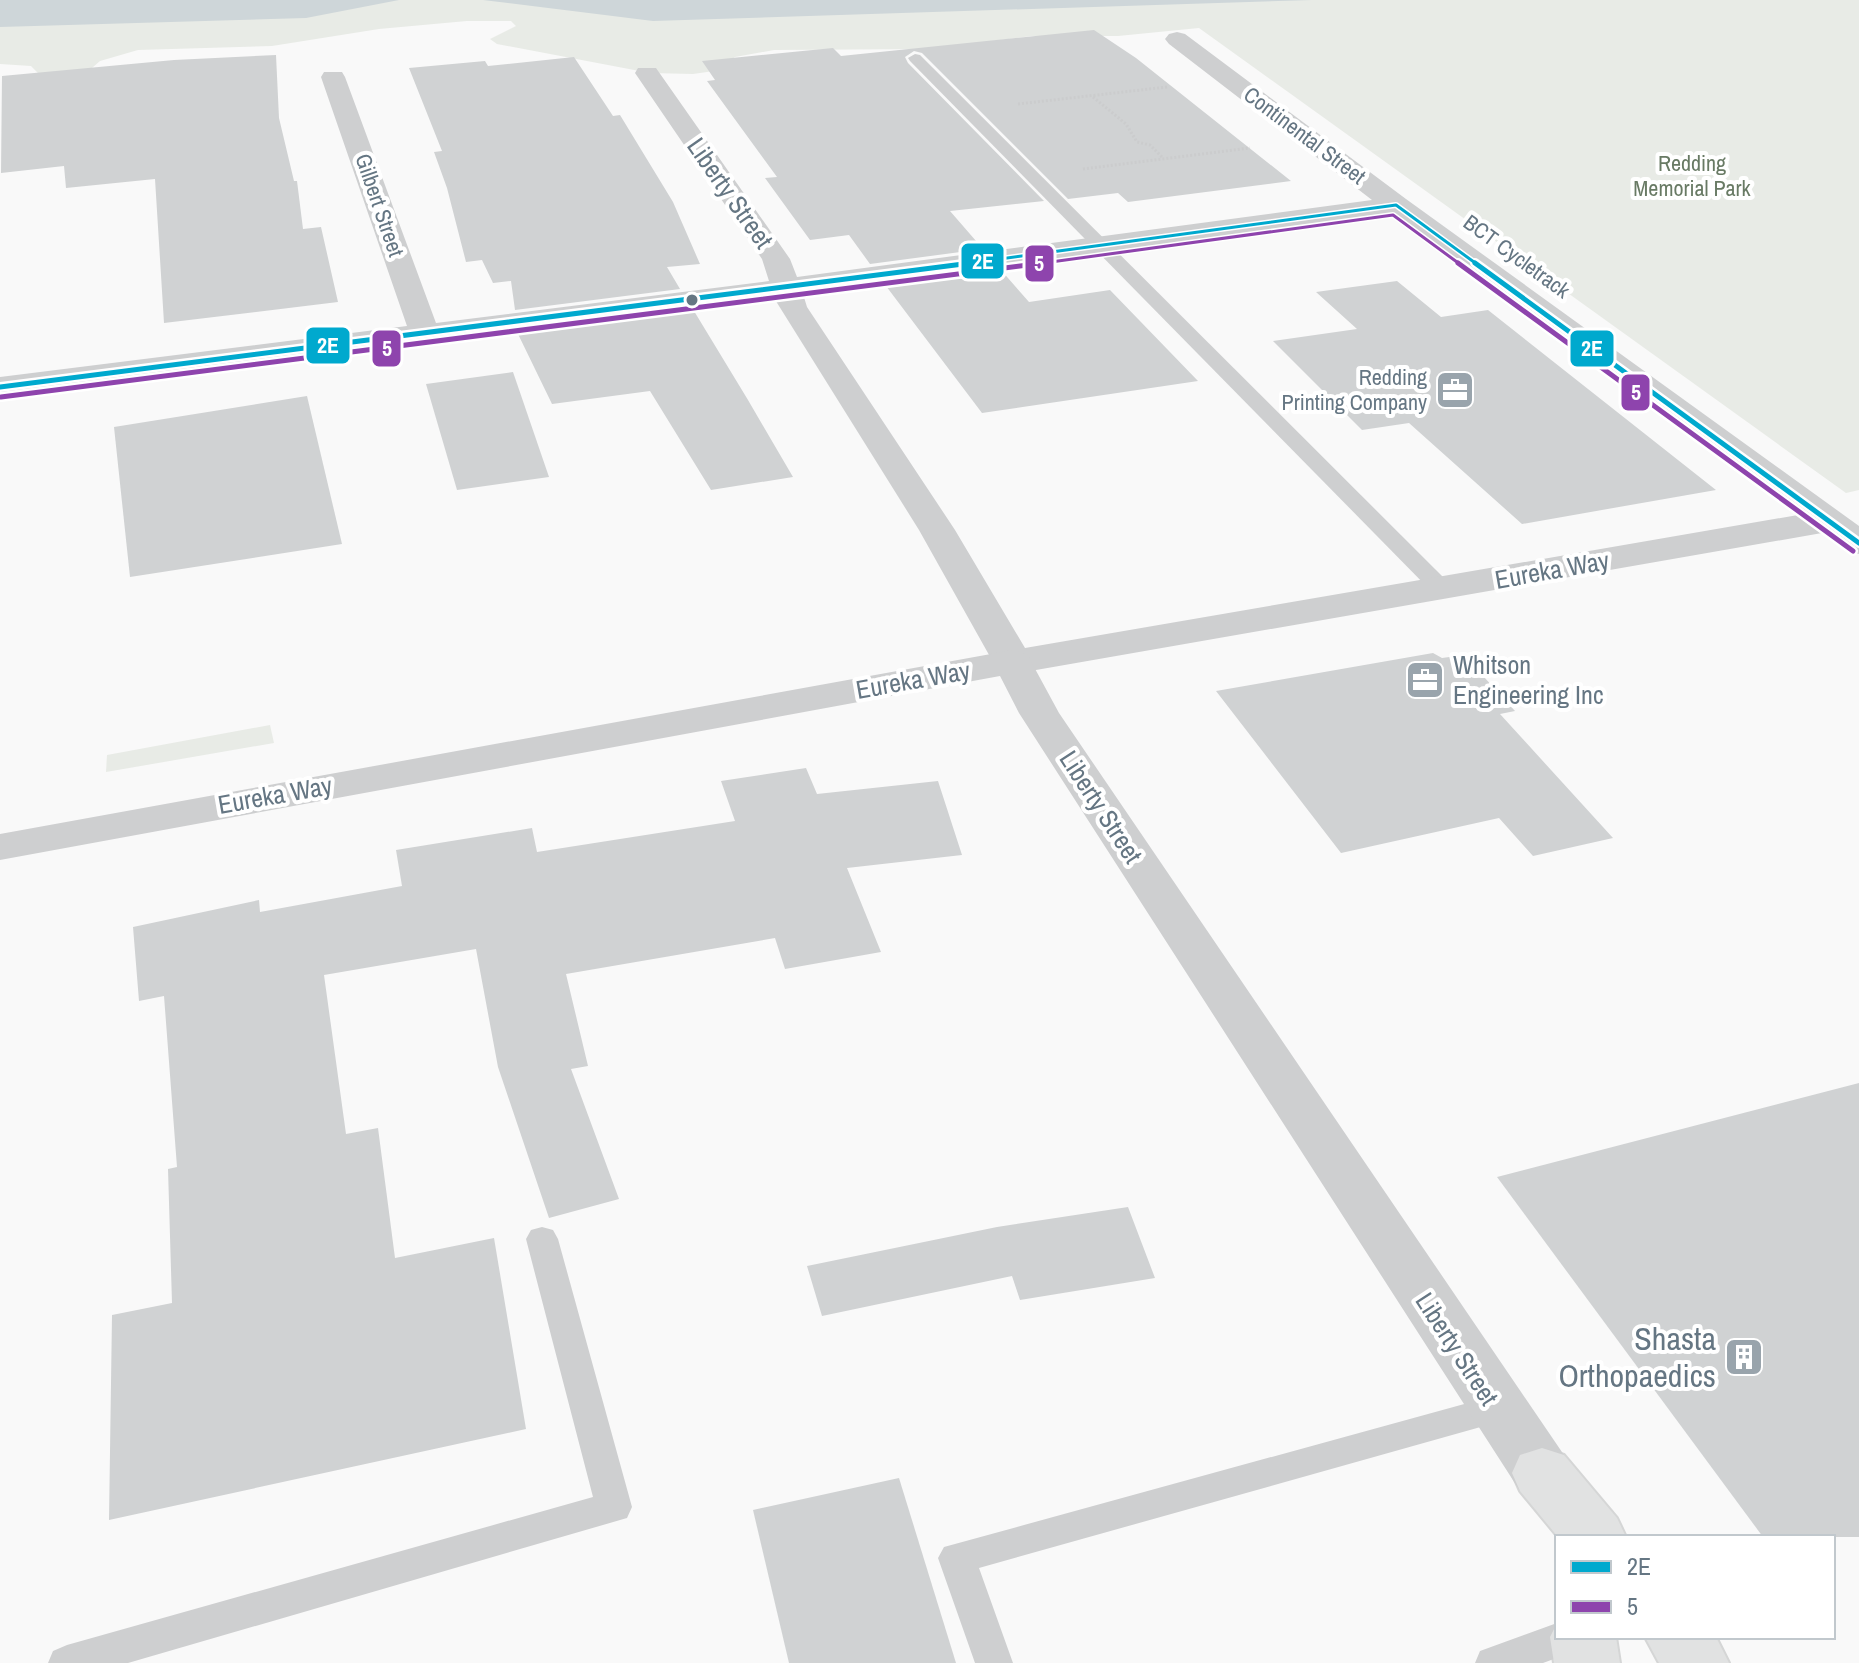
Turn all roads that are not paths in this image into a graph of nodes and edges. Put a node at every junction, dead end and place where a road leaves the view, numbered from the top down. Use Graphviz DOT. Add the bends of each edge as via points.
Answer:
graph roads {
  1 [pos="1177,39"];
  2 [pos="915,58"];
  3 [pos="647,73"];
  4 [pos="333,77"];
  5 [pos="1396,205"];
  6 [pos="1099,244"];
  7 [pos="785,288"];
  8 [pos="425,334"];
  9 [pos="0,387"];
  10 [pos="1828,521"];
  11 [pos="1859,543"];
  12 [pos="1442,589"];
  13 [pos="1013,662"];
  14 [pos="0,847"];
  15 [pos="542,1239"];
  16 [pos="1497,1409"];
  17 [pos="1542,1473"];
  18 [pos="1562,1535"];
  19 [pos="1593,1535"];
  20 [pos="1561,1639"];
  21 [pos="1583,1639"];
  22 [pos="1679,1639"];
  23 [pos="67,1663"];
  24 [pos="994,1663"];
  25 [pos="1494,1663"];
  26 [pos="1587,1663"];
  27 [pos="1696,1663"];
  1 -- 5 [label="street, Continental Street"];
  2 -- 6 [label="lane"];
  3 -- 7 [label="street, Liberty Street" via="776,259"];
  4 -- 8 [label="street, Gilbert Street"];
  5 -- 6 [label="street"];
  5 -- 10 [label="street, Continental Street"];
  6 -- 7 [label="street"];
  6 -- 12 [label="lane"];
  7 -- 8 [label="street"];
  7 -- 13 [label="street, Liberty Street"];
  8 -- 9 [label="street"];
  10 -- 11 [label="street, Continental Street"];
  10 -- 12 [label="street, Eureka Way"];
  12 -- 13 [label="street, Eureka Way"];
  13 -- 14 [label="street, Eureka Way"];
  13 -- 16 [label="street, Liberty Street" via="1039,713"];
  15 -- 23 [label="lane" via="614,1507"];
  16 -- 17 [label="street, Liberty Street"];
  16 -- 24 [label="lane" via="957,1558"];
  17 -- 18 [label="street, Liberty Street"];
  17 -- 19 [label="highway"];
  20 -- 25 [label="lane"];
  21 -- 26 [label="highway"];
  22 -- 27 [label="highway"];
}
